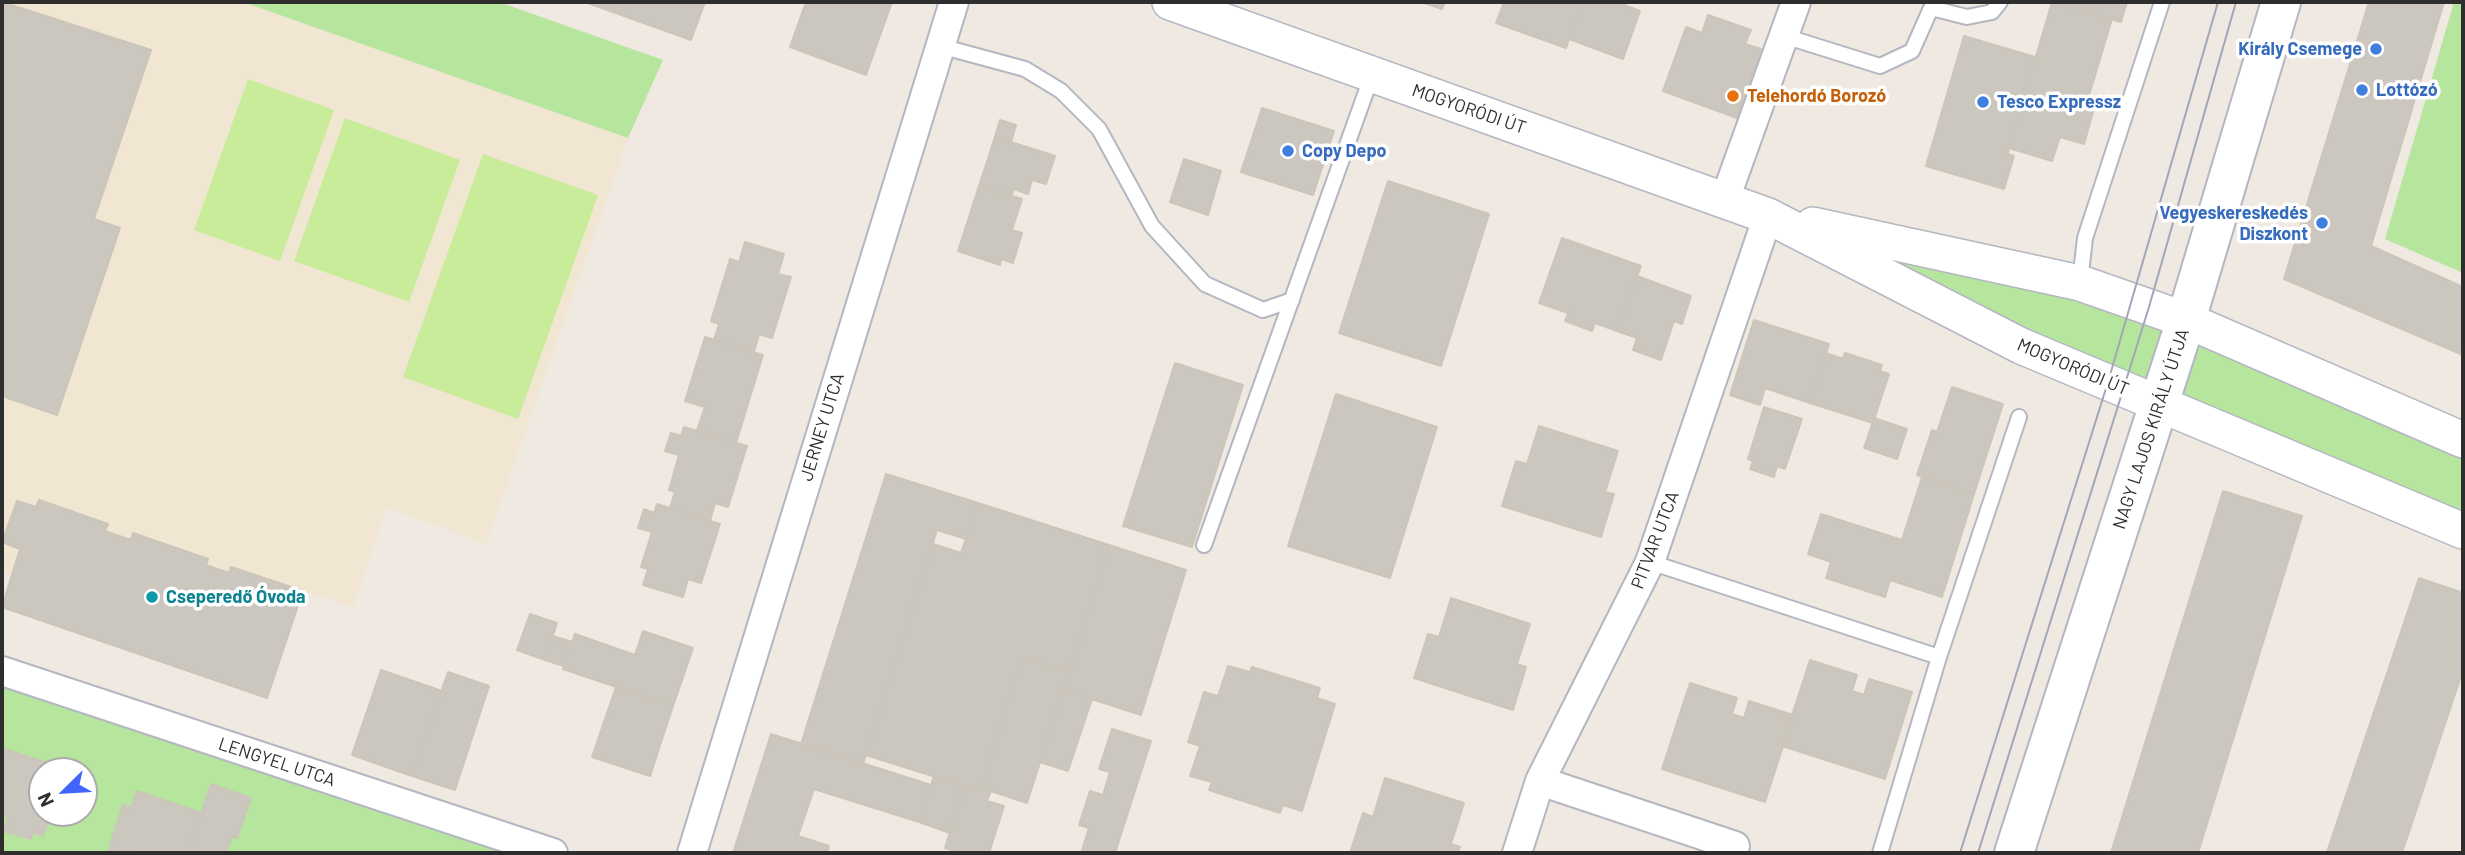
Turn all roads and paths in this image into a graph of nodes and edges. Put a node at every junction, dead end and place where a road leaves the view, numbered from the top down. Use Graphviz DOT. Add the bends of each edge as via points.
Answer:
graph roads {
  1 [pos="954,2"];
  2 [pos="1170,2"];
  3 [pos="1796,2"];
  4 [pos="2000,2"];
  5 [pos="2162,2"];
  6 [pos="2281,2"];
  7 [pos="1784,36"];
  8 [pos="940,46"];
  9 [pos="1372,75"];
  10 [pos="1725,199"];
  11 [pos="1768,216"];
  12 [pos="2080,283"];
  13 [pos="1292,300"];
  14 [pos="2186,320"];
  15 [pos="2159,403"];
  16 [pos="2019,417"];
  17 [pos="2463,440"];
  18 [pos="2463,531"];
  19 [pos="1204,545"];
  20 [pos="1650,562"];
  21 [pos="1940,657"];
  22 [pos="2,671"];
  23 [pos="1540,780"];
  24 [pos="553,853"];
  25 [pos="692,853"];
  26 [pos="1517,853"];
  27 [pos="1732,853"];
  28 [pos="1880,853"];
  29 [pos="2014,853"];
  1 -- 8 [label="street, JERNEY UTCA"];
  2 -- 9 [label="street, MOGYORÓDI ÚT"];
  3 -- 7 [label="street"];
  4 -- 7 [label="lane" via="1992,12 1967,17 1931,8 1912,51 1880,66"];
  5 -- 12 [label="lane" via="2085,238"];
  6 -- 14 [label="main road, NAGY LAJOS KIRÁLY ÚTJA"];
  7 -- 10 [label="street"];
  8 -- 13 [label="lane" via="1025,69 1061,91 1099,129 1152,226 1205,284 1263,310"];
  8 -- 25 [label="street, JERNEY UTCA"];
  9 -- 10 [label="street, MOGYORÓDI ÚT"];
  9 -- 13 [label="lane"];
  10 -- 11 [label="street, MOGYORÓDI ÚT"];
  11 -- 12 [label="street, MOGYORÓDI ÚT"];
  11 -- 15 [label="street, MOGYORÓDI ÚT" via="2021,346"];
  11 -- 20 [label="street, PITVAR UTCA"];
  12 -- 14 [label="street, MOGYORÓDI ÚT"];
  13 -- 19 [label="lane"];
  14 -- 15 [label="main road, NAGY LAJOS KIRÁLY ÚTJA"];
  14 -- 17 [label="street, MOGYORÓDI ÚT"];
  15 -- 18 [label="street, MOGYORÓDI ÚT"];
  15 -- 29 [label="main road, NAGY LAJOS KIRÁLY ÚTJA"];
  16 -- 21 [label="lane"];
  20 -- 21 [label="lane"];
  20 -- 23 [label="street, PITVAR UTCA"];
  21 -- 28 [label="lane"];
  22 -- 24 [label="street, LENGYEL UTCA"];
  23 -- 26 [label="street, PITVAR UTCA"];
  23 -- 27 [label="street" via="1735,846"];
}
